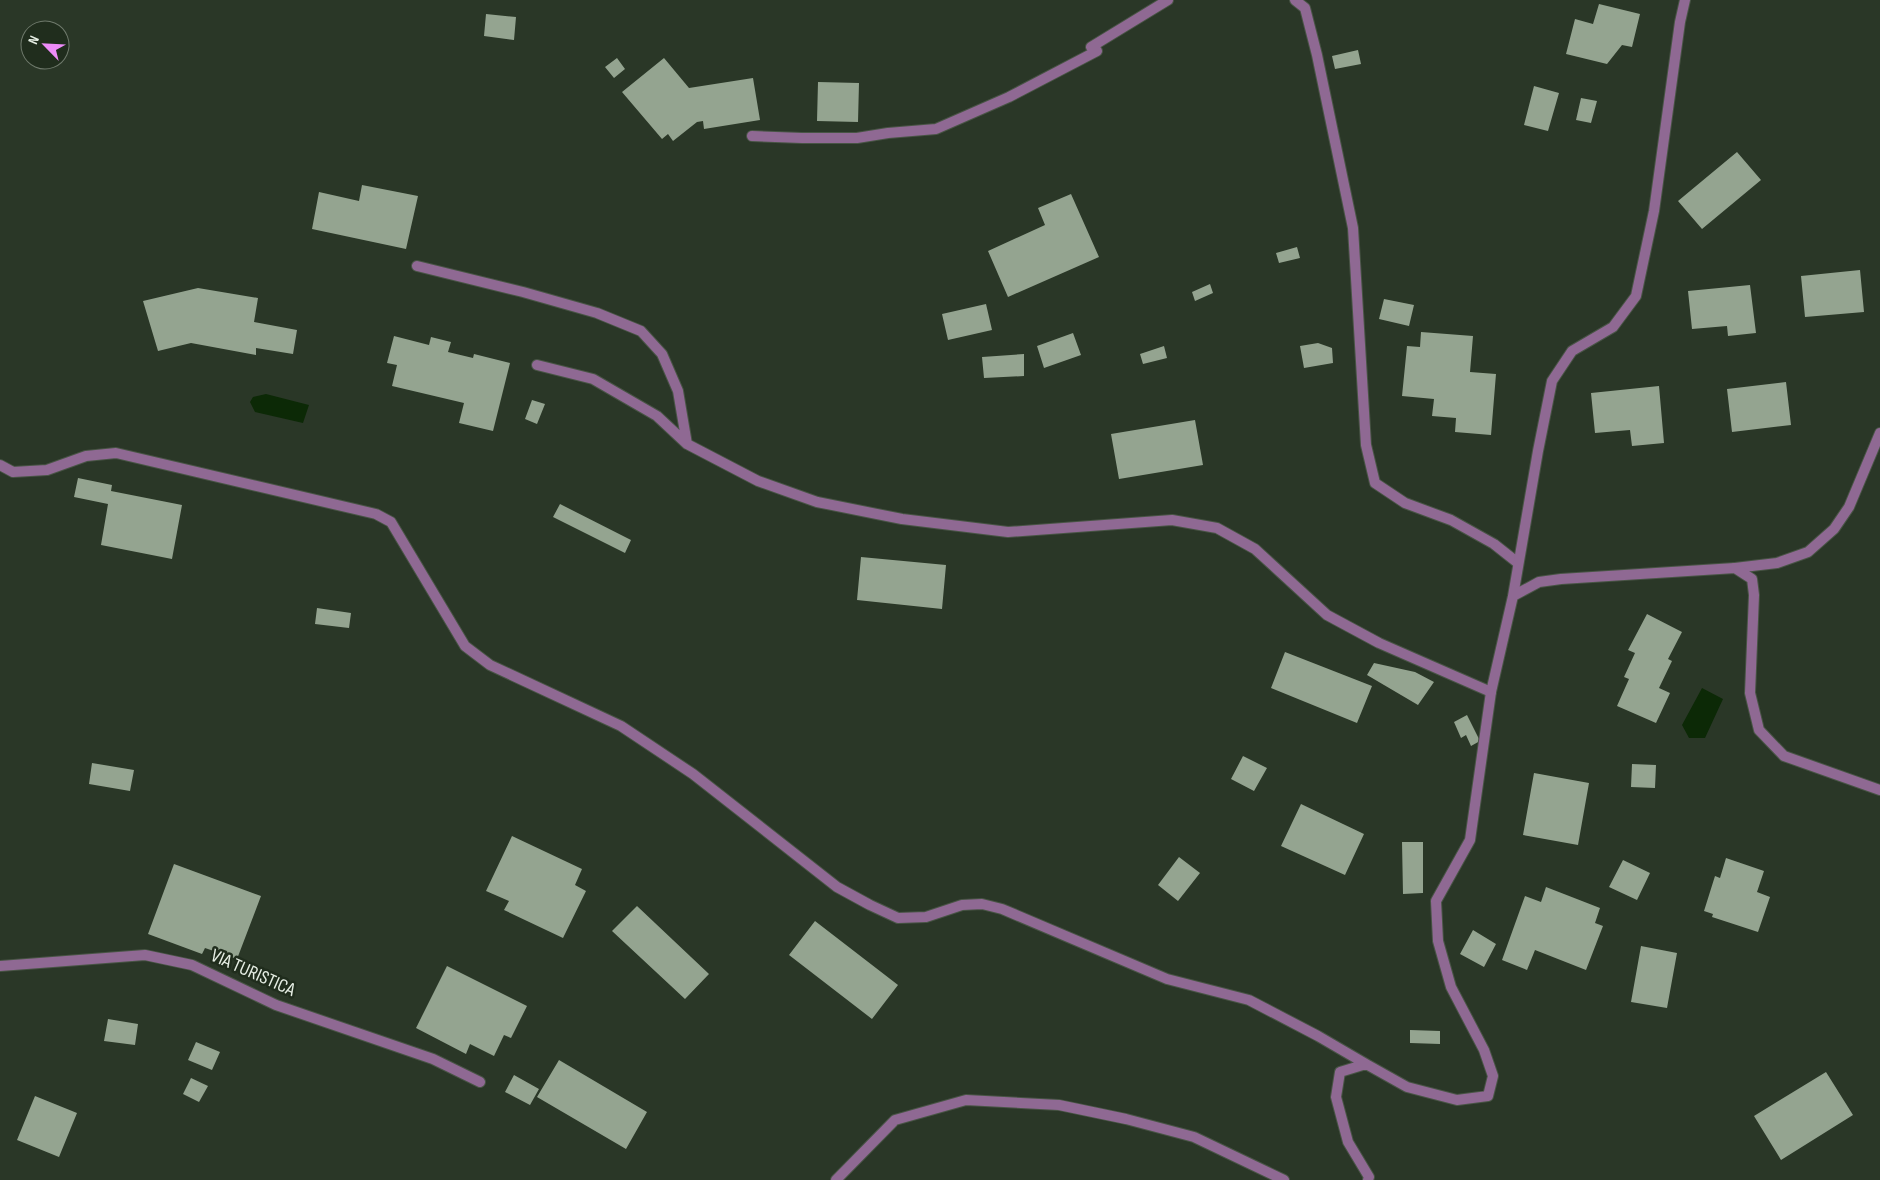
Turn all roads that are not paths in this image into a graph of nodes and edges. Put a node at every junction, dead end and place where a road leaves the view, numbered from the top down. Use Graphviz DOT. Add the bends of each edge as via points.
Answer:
graph roads {
  1 [pos="1168,0"];
  2 [pos="1295,0"];
  3 [pos="1685,0"];
  4 [pos="752,136"];
  5 [pos="417,266"];
  6 [pos="537,365"];
  7 [pos="1880,433"];
  8 [pos="687,444"];
  9 [pos="0,465"];
  10 [pos="1518,563"];
  11 [pos="1735,568"];
  12 [pos="1513,596"];
  13 [pos="1491,692"];
  14 [pos="1880,790"];
  15 [pos="0,966"];
  16 [pos="1366,1064"];
  17 [pos="480,1082"];
  18 [pos="836,1180"];
  19 [pos="1284,1180"];
  20 [pos="1368,1180"];
  1 -- 4 [label="street" via="1091,47 1097,51 1009,97 936,128 858,138"];
  2 -- 10 [label="street" via="1305,8 1317,55 1353,228 1366,445 1375,483 1405,502 1450,520 1494,544"];
  3 -- 10 [label="street" via="1654,211 1636,296 1612,327 1572,351 1552,382"];
  5 -- 8 [label="street" via="597,313 641,332 662,354 678,391"];
  6 -- 8 [label="street" via="593,379 657,416"];
  7 -- 11 [label="street" via="1849,507 1834,529 1808,552 1777,563"];
  8 -- 13 [label="street" via="758,481 817,502 902,519 1008,532 1172,520 1217,528 1255,549 1327,615 1379,643"];
  9 -- 16 [label="street" via="13,472 47,470 86,456 116,452 376,514 391,522 465,646 490,665 621,726 693,774 846,892 898,918 926,917 962,904 1002,909 1167,979 1249,1000"];
  10 -- 12 [label="street"];
  11 -- 12 [label="street" via="1561,579 1539,582"];
  11 -- 14 [label="street" via="1752,579 1750,693 1759,730 1784,756"];
  12 -- 13 [label="street"];
  13 -- 16 [label="street" via="1470,840 1436,901 1438,941 1451,987 1484,1050 1492,1076 1488,1096 1457,1100 1415,1090"];
  15 -- 17 [label="street, VIA TURISTICA" via="145,955 192,965 276,1005 433,1059"];
  16 -- 20 [label="street" via="1340,1072 1336,1097 1348,1142"];
  18 -- 19 [label="street" via="895,1120 966,1100 1059,1106 1126,1119 1194,1137"];
}
